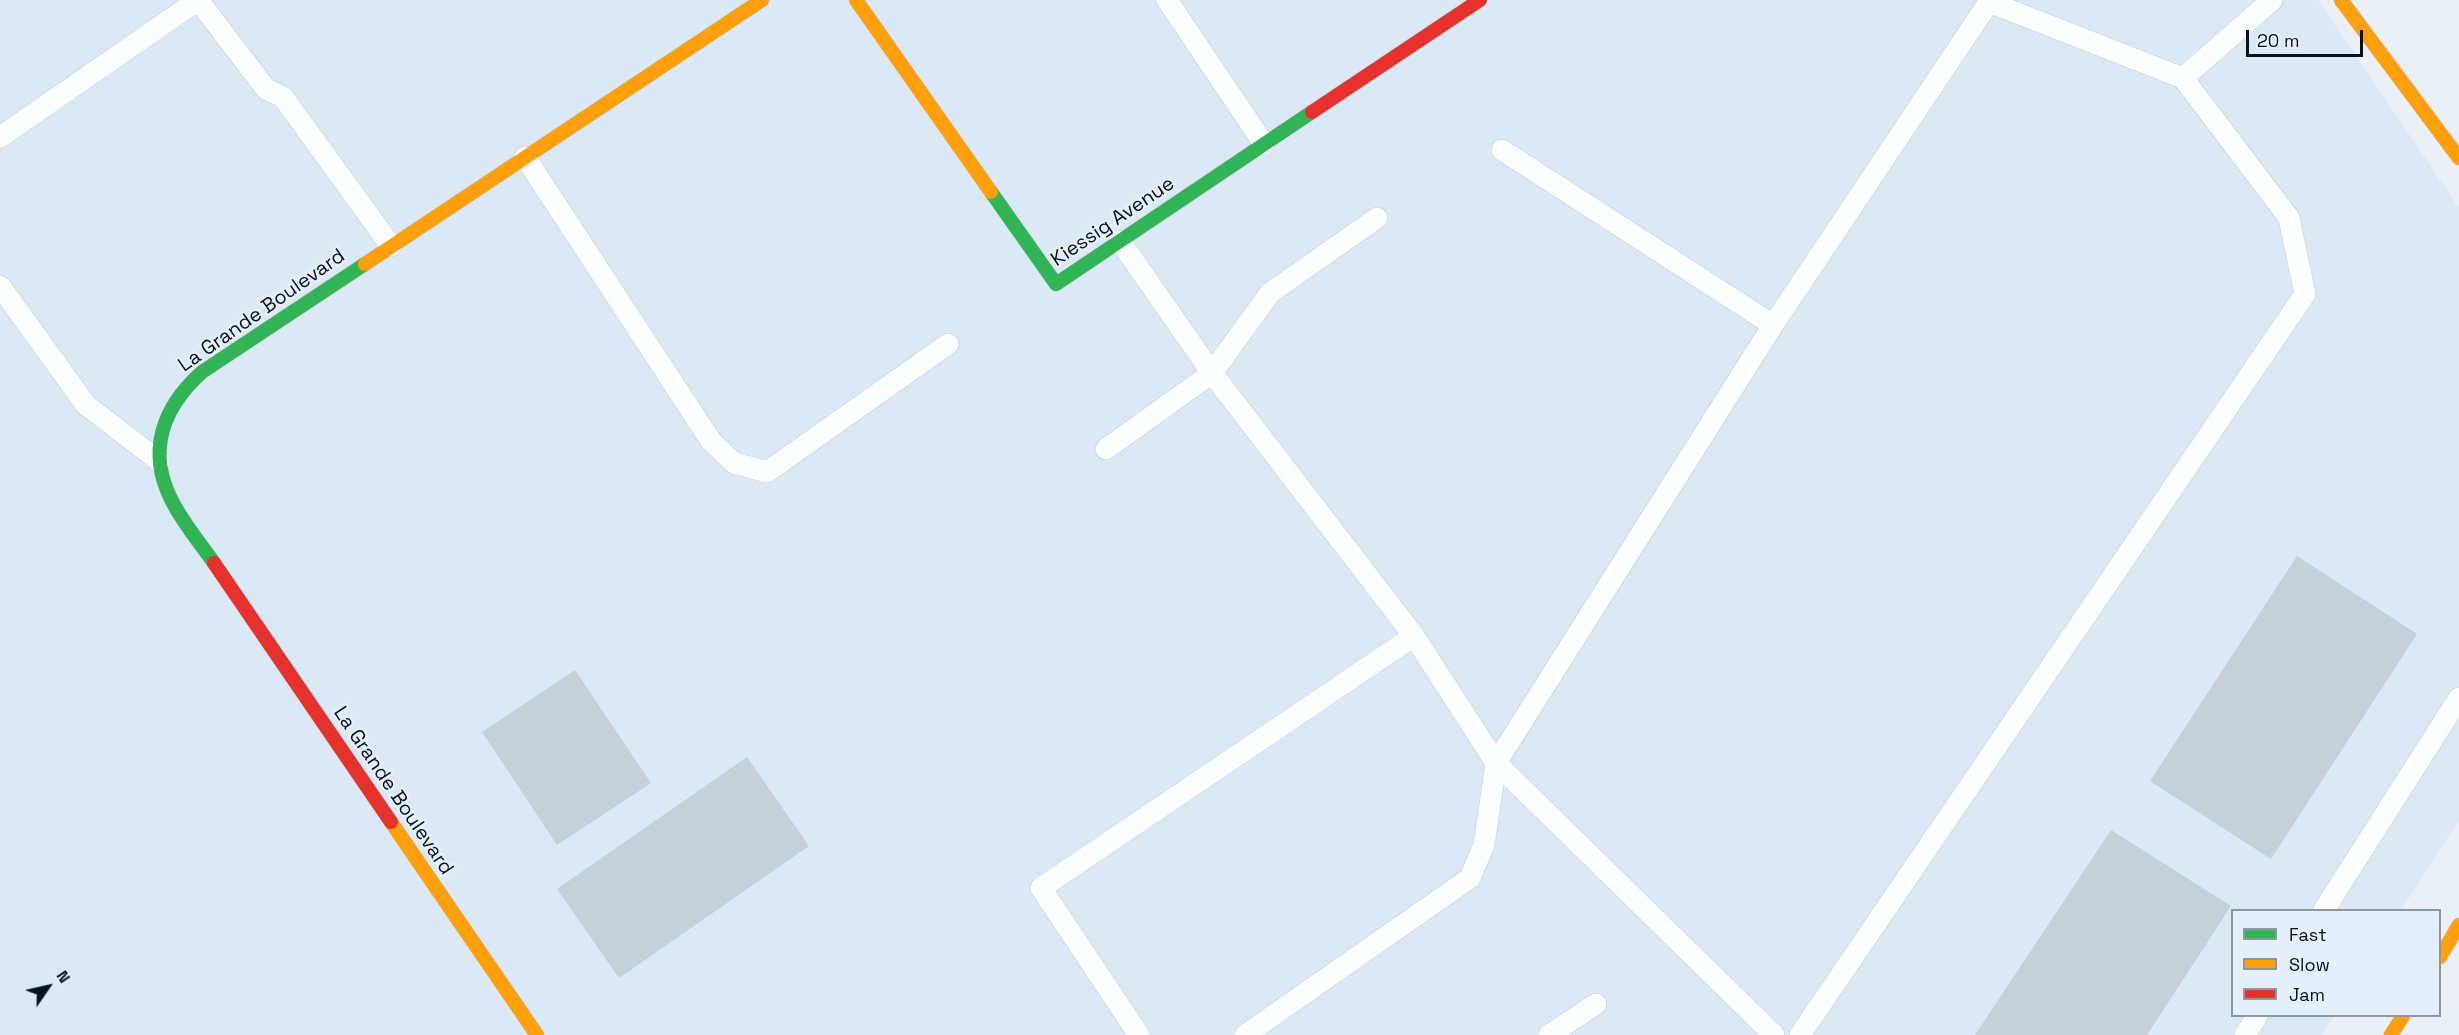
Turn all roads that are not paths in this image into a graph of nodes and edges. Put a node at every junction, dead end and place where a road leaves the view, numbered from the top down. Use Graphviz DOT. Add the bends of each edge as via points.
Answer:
graph roads {
  1 [pos="198,0"];
  2 [pos="762,0"];
  3 [pos="856,0"];
  4 [pos="1167,0"];
  5 [pos="1480,0"];
  6 [pos="2272,0"];
  7 [pos="2341,0"];
  8 [pos="2183,78"];
  9 [pos="0,137"];
  10 [pos="1264,144"];
  11 [pos="1502,150"];
  12 [pos="2459,156"];
  13 [pos="525,157"];
  14 [pos="1377,218"];
  15 [pos="1120,241"];
  16 [pos="391,246"];
  17 [pos="0,286"];
  18 [pos="1773,325"];
  19 [pos="948,344"];
  20 [pos="1212,373"];
  21 [pos="1106,449"];
  22 [pos="159,461"];
  23 [pos="1414,636"];
  24 [pos="2459,698"];
  25 [pos="1497,763"];
  26 [pos="2325,909"];
  27 [pos="2459,925"];
  28 [pos="2441,954"];
  29 [pos="1596,1004"];
  30 [pos="2256,1017"];
  31 [pos="2402,1017"];
  32 [pos="537,1035"];
  33 [pos="1139,1035"];
  34 [pos="1245,1035"];
  35 [pos="1549,1035"];
  36 [pos="1774,1035"];
  37 [pos="1800,1035"];
  38 [pos="2245,1035"];
  39 [pos="2391,1035"];
  1 -- 9 [label="lane"];
  1 -- 16 [label="lane" via="266,90 283,97"];
  2 -- 13 [label="street, La Grande Boulevard"];
  3 -- 15 [label="street, Kiessig Avenue" via="1056,284"];
  4 -- 10 [label="lane"];
  5 -- 10 [label="street, Kiessig Avenue"];
  6 -- 8 [label="lane"];
  7 -- 12 [label="street"];
  8 -- 18 [label="lane" via="1989,2"];
  8 -- 37 [label="lane" via="2289,218 2305,294"];
  10 -- 15 [label="street, Kiessig Avenue"];
  11 -- 18 [label="lane"];
  13 -- 16 [label="street, La Grande Boulevard"];
  13 -- 19 [label="lane" via="711,441 734,463 767,472"];
  14 -- 20 [label="lane" via="1270,294"];
  15 -- 20 [label="lane"];
  16 -- 22 [label="street, La Grande Boulevard" via="187,384 164,421"];
  17 -- 22 [label="lane" via="86,405"];
  18 -- 25 [label="lane"];
  20 -- 21 [label="lane"];
  20 -- 23 [label="lane"];
  22 -- 32 [label="street, La Grande Boulevard" via="172,501"];
  23 -- 25 [label="lane"];
  23 -- 33 [label="lane" via="1041,888"];
  24 -- 26 [label="lane"];
  25 -- 34 [label="lane" via="1484,845 1470,878"];
  25 -- 36 [label="lane"];
  27 -- 28 [label="street"];
  29 -- 35 [label="lane"];
  30 -- 38 [label="lane"];
  31 -- 39 [label="street"];
}
